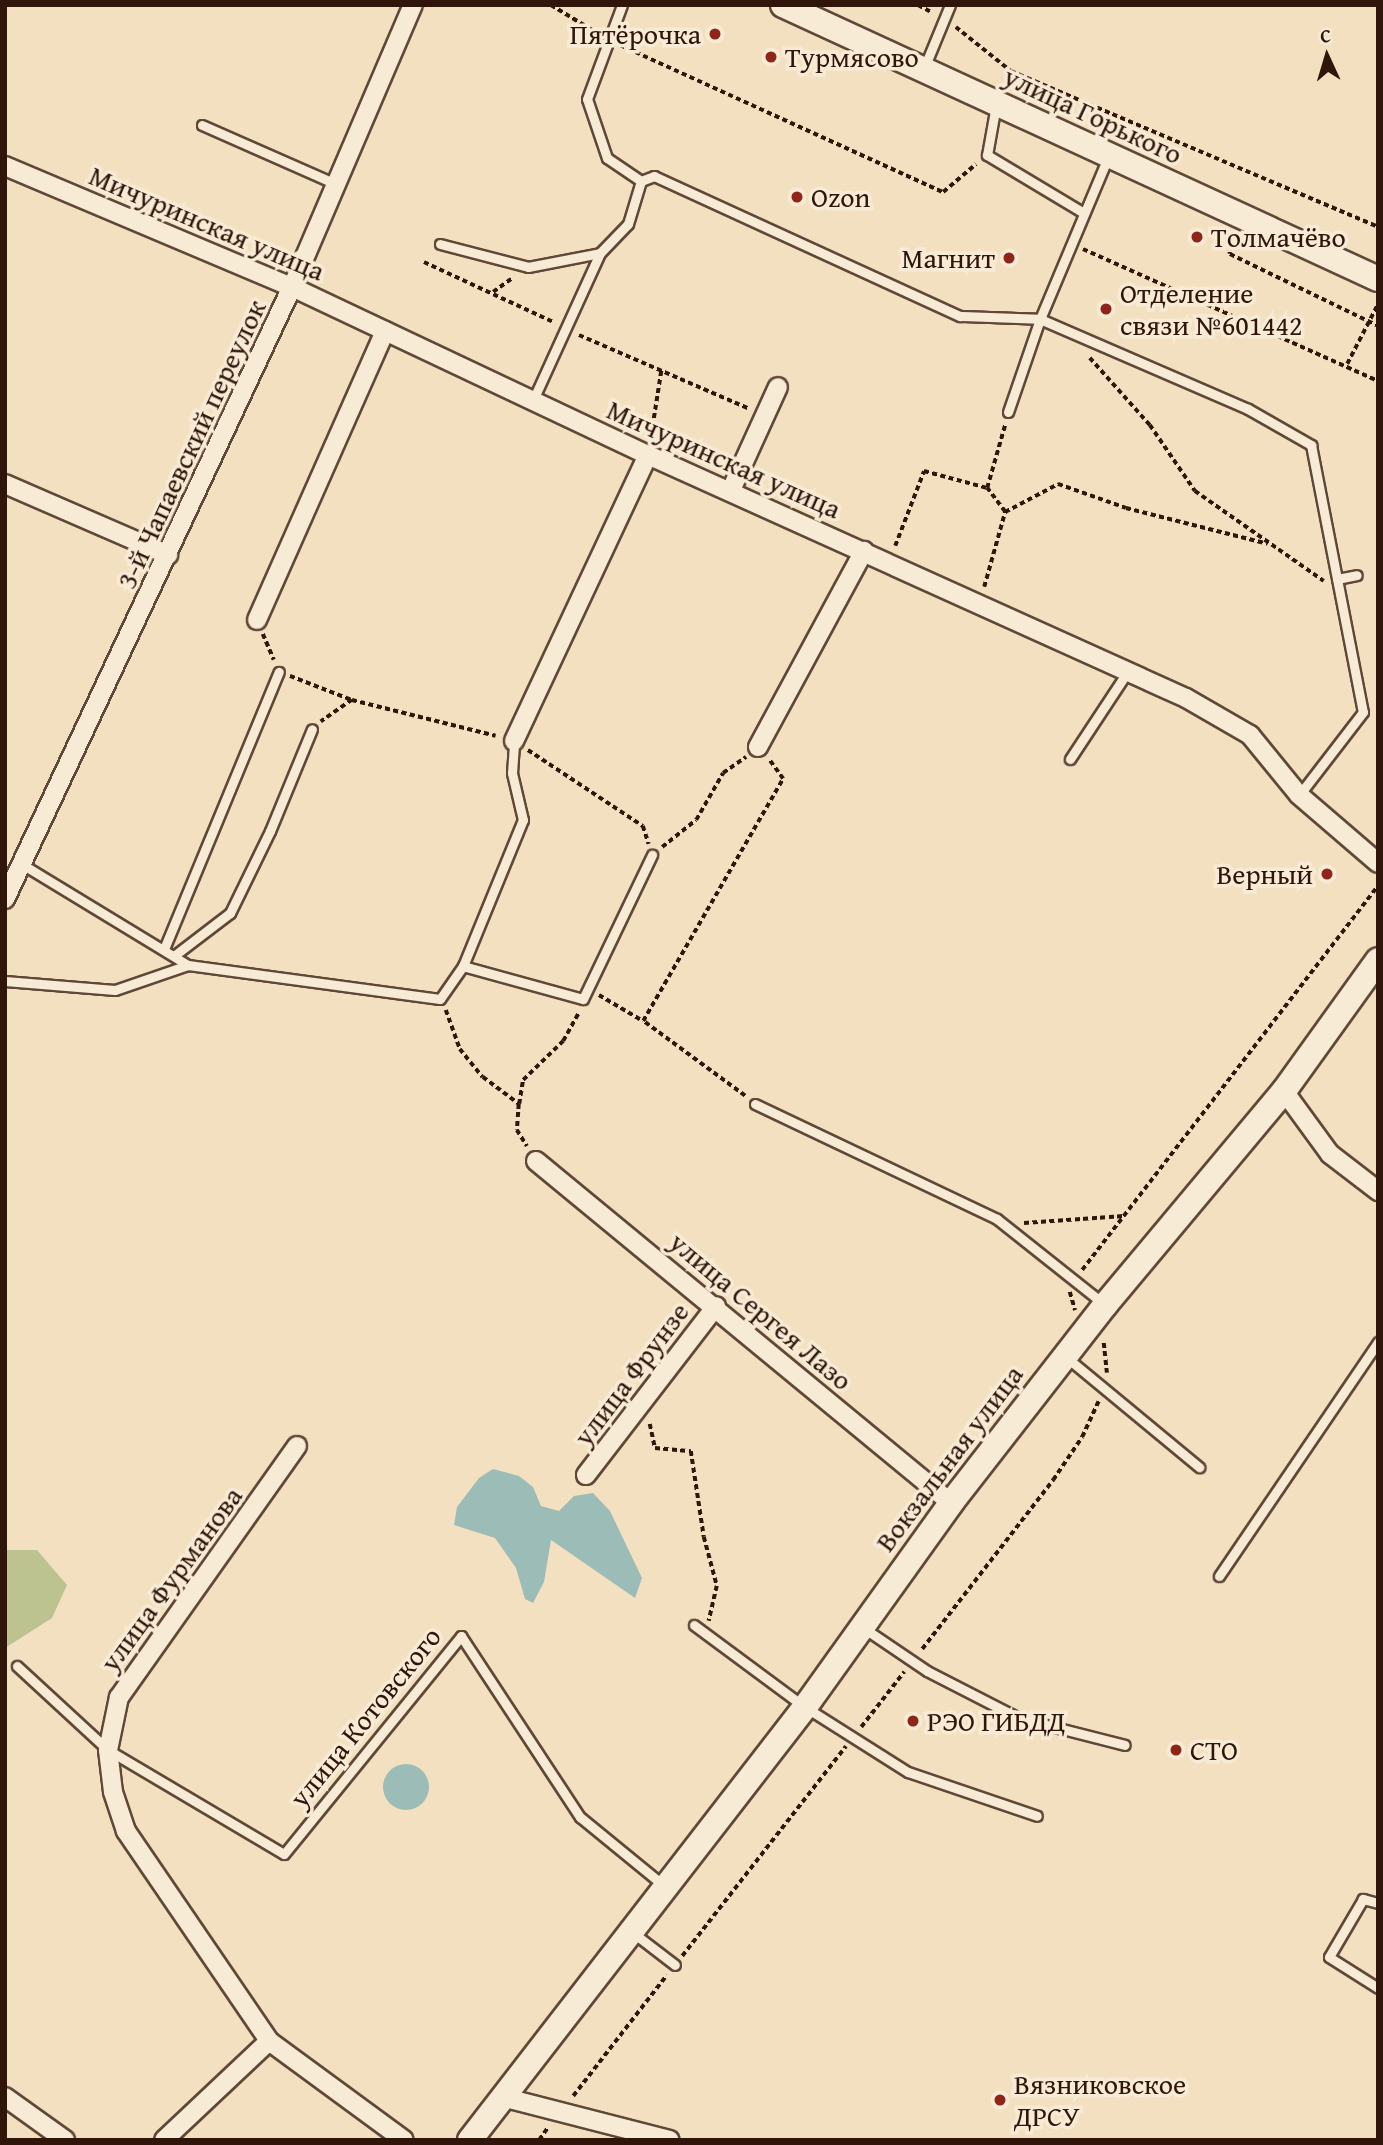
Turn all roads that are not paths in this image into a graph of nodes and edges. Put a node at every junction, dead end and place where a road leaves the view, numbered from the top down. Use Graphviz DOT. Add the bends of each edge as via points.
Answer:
graph roads {
  1 [pos="413,5"];
  2 [pos="622,5"];
  3 [pos="783,5"];
  4 [pos="950,5"];
  5 [pos="818,12"];
  6 [pos="924,68"];
  7 [pos="996,103"];
  8 [pos="202,125"];
  9 [pos="1108,157"];
  10 [pos="5,166"];
  11 [pos="641,181"];
  12 [pos="336,184"];
  13 [pos="1084,214"];
  14 [pos="440,244"];
  15 [pos="600,253"];
  16 [pos="1378,279"];
  17 [pos="292,287"];
  18 [pos="1040,319"];
  19 [pos="386,331"];
  20 [pos="778,387"];
  21 [pos="533,400"];
  22 [pos="1007,412"];
  23 [pos="648,456"];
  24 [pos="5,484"];
  25 [pos="731,490"];
  26 [pos="864,551"];
  27 [pos="168,555"];
  28 [pos="1357,575"];
  29 [pos="1337,579"];
  30 [pos="257,620"];
  31 [pos="1128,671"];
  32 [pos="279,672"];
  33 [pos="312,729"];
  34 [pos="514,740"];
  35 [pos="758,747"];
  36 [pos="1070,759"];
  37 [pos="1299,795"];
  38 [pos="652,855"];
  39 [pos="1378,863"];
  40 [pos="25,866"];
  41 [pos="5,899"];
  42 [pos="164,949"];
  43 [pos="175,955"];
  44 [pos="1378,960"];
  45 [pos="188,965"];
  46 [pos="463,966"];
  47 [pos="5,981"];
  48 [pos="1284,1091"];
  49 [pos="755,1104"];
  50 [pos="536,1161"];
  51 [pos="1378,1191"];
  52 [pos="1105,1305"];
  53 [pos="716,1306"];
  54 [pos="1378,1342"];
  55 [pos="1064,1356"];
  56 [pos="297,1446"];
  57 [pos="1199,1467"];
  58 [pos="586,1475"];
  59 [pos="951,1503"];
  60 [pos="1219,1576"];
  61 [pos="694,1625"];
  62 [pos="860,1626"];
  63 [pos="17,1666"];
  64 [pos="805,1707"];
  65 [pos="1125,1745"];
  66 [pos="107,1750"];
  67 [pos="1037,1816"];
  68 [pos="665,1886"];
  69 [pos="1378,1903"];
  70 [pos="631,1931"];
  71 [pos="675,1965"];
  72 [pos="1378,1988"];
  73 [pos="270,2041"];
  74 [pos="502,2097"];
  75 [pos="5,2098"];
  76 [pos="65,2140"];
  77 [pos="164,2140"];
  78 [pos="404,2140"];
  79 [pos="470,2140"];
  80 [pos="670,2140"];
  1 -- 12 [label="street, 3-й Чапаевский переулок"];
  2 -- 11 [label="lane" via="587,99 607,158"];
  3 -- 5 [label="main road, улица Горького"];
  4 -- 6 [label="lane"];
  5 -- 6 [label="main road, улица Горького"];
  6 -- 7 [label="main road, улица Горького"];
  7 -- 9 [label="main road, улица Горького"];
  7 -- 13 [label="lane" via="987,155"];
  8 -- 12 [label="lane"];
  9 -- 13 [label="lane"];
  9 -- 16 [label="main road, улица Горького"];
  10 -- 17 [label="street, Мичуринская улица"];
  11 -- 15 [label="lane" via="628,224"];
  11 -- 18 [label="lane" via="654,176 960,316"];
  12 -- 17 [label="street, 3-й Чапаевский переулок"];
  13 -- 18 [label="lane"];
  14 -- 15 [label="lane" via="528,267"];
  15 -- 21 [label="lane"];
  17 -- 19 [label="street, Мичуринская улица"];
  17 -- 27 [label="street, 3-й Чапаевский переулок"];
  18 -- 22 [label="lane"];
  18 -- 29 [label="lane" via="1248,409 1311,445"];
  19 -- 21 [label="street, Мичуринская улица"];
  19 -- 30 [label="street"];
  20 -- 25 [label="street"];
  21 -- 23 [label="street, Мичуринская улица"];
  23 -- 25 [label="street, Мичуринская улица"];
  23 -- 34 [label="street"];
  24 -- 27 [label="street"];
  25 -- 26 [label="street, Мичуринская улица"];
  26 -- 31 [label="street, Мичуринская улица" via="978,607"];
  26 -- 35 [label="street"];
  27 -- 40 [label="street, 3-й Чапаевский переулок"];
  28 -- 29 [label="lane"];
  29 -- 37 [label="lane" via="1363,712"];
  31 -- 36 [label="lane"];
  31 -- 37 [label="street, Мичуринская улица" via="1250,735"];
  32 -- 42 [label="lane"];
  33 -- 43 [label="lane" via="230,913"];
  34 -- 46 [label="lane" via="512,773 523,820"];
  37 -- 39 [label="street, Мичуринская улица"];
  38 -- 46 [label="lane" via="583,999"];
  40 -- 41 [label="street, 3-й Чапаевский переулок"];
  40 -- 42 [label="lane"];
  42 -- 43 [label="lane"];
  43 -- 45 [label="lane"];
  44 -- 48 [label="main road, Вокзальная улица"];
  45 -- 46 [label="lane" via="440,999"];
  45 -- 47 [label="lane" via="115,990"];
  48 -- 51 [label="street" via="1330,1154"];
  48 -- 52 [label="main road, Вокзальная улица"];
  49 -- 52 [label="lane" via="1001,1224"];
  50 -- 53 [label="street, улица Сергея Лазо"];
  52 -- 55 [label="main road, Вокзальная улица"];
  53 -- 58 [label="street, улица Фрунзе"];
  53 -- 59 [label="street, улица Сергея Лазо"];
  54 -- 60 [label="lane"];
  55 -- 57 [label="lane"];
  55 -- 59 [label="main road, Вокзальная улица"];
  56 -- 66 [label="street, улица Фурманова" via="119,1697"];
  59 -- 62 [label="main road, Вокзальная улица"];
  61 -- 64 [label="lane"];
  62 -- 64 [label="main road, Вокзальная улица"];
  62 -- 65 [label="lane" via="927,1671 1019,1718"];
  63 -- 66 [label="lane, улица Котовского"];
  64 -- 67 [label="lane" via="908,1772"];
  64 -- 68 [label="main road, Вокзальная улица"];
  66 -- 68 [label="lane, улица Котовского" via="284,1854 461,1636 580,1817"];
  66 -- 73 [label="street" via="113,1792 126,1831"];
  68 -- 70 [label="main road, Вокзальная улица"];
  69 -- 72 [label="lane" via="1363,1899 1329,1957"];
  70 -- 71 [label="lane"];
  70 -- 74 [label="main road, Вокзальная улица"];
  73 -- 77 [label="street"];
  73 -- 78 [label="street"];
  74 -- 79 [label="main road, Вокзальная улица"];
  74 -- 80 [label="street"];
  75 -- 76 [label="street"];
}
